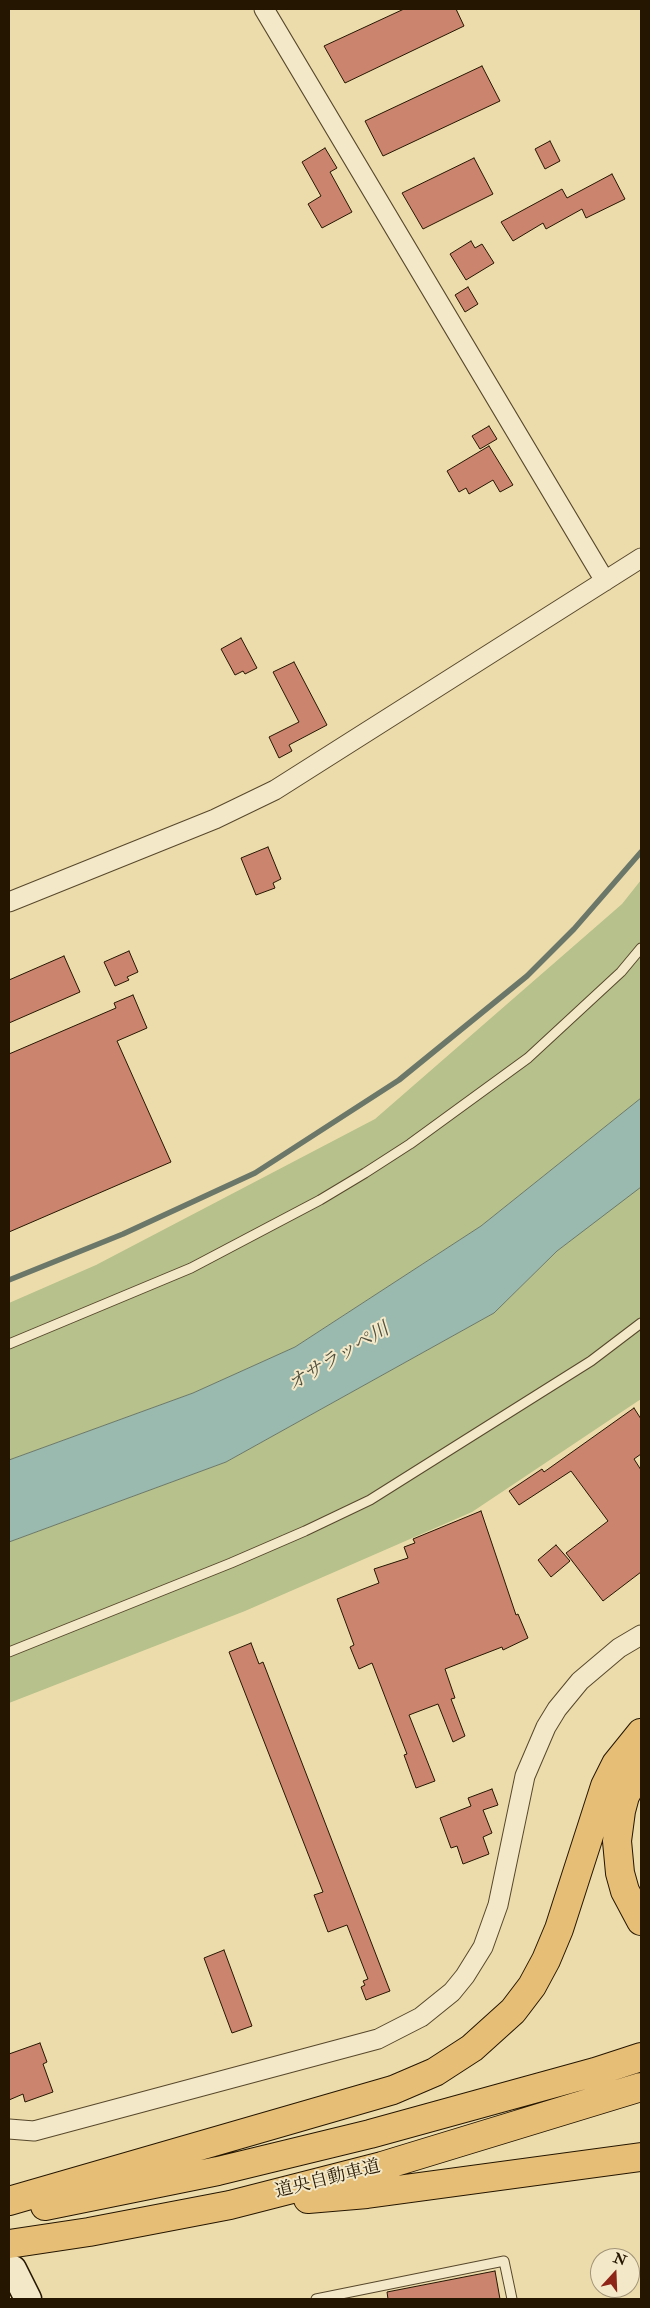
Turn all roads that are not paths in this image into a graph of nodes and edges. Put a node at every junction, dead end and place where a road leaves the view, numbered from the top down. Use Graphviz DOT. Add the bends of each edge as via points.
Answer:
graph roads {
  1 [pos="264,9"];
  2 [pos="641,558"];
  3 [pos="605,580"];
  4 [pos="9,902"];
  5 [pos="641,948"];
  6 [pos="641,1323"];
  7 [pos="9,1344"];
  8 [pos="641,1635"];
  9 [pos="9,1652"];
  10 [pos="641,1733"];
  11 [pos="641,1766"];
  12 [pos="641,1921"];
  13 [pos="641,2057"];
  14 [pos="641,2087"];
  15 [pos="9,2129"];
  16 [pos="641,2156"];
  17 [pos="9,2201"];
  18 [pos="230,2205"];
  19 [pos="9,2212"];
  20 [pos="11,2257"];
  21 [pos="28,2299"];
  22 [pos="316,2299"];
  23 [pos="512,2299"];
  1 -- 3 [label="street"];
  2 -- 3 [label="street"];
  3 -- 4 [label="street" via="275,790 215,819"];
  5 -- 7 [label="lane" via="621,972 528,1058 432,1129 364,1173 191,1268"];
  6 -- 9 [label="lane" via="591,1361 370,1500 232,1563"];
  8 -- 15 [label="street" via="586,1675 546,1727 525,1776 498,1905 482,1947 452,1992 421,2018 378,2039 34,2131"];
  10 -- 17 [label="highway" via="616,1764 605,1786 546,1960 513,2011 472,2048 435,2072 393,2090"];
  11 -- 12 [label="highway" via="625,1796 617,1841 625,1891"];
  13 -- 19 [label="highway, 道央自動車道" via="380,2131 228,2169"];
  14 -- 18 [label="highway, 道央自動車道" via="382,2166"];
  16 -- 18 [label="highway" via="367,2194"];
  18 -- 20 [label="highway, 道央自動車道" via="89,2232"];
  20 -- 21 [label="main road"];
  22 -- 23 [label="lane" via="504,2261"];
}
